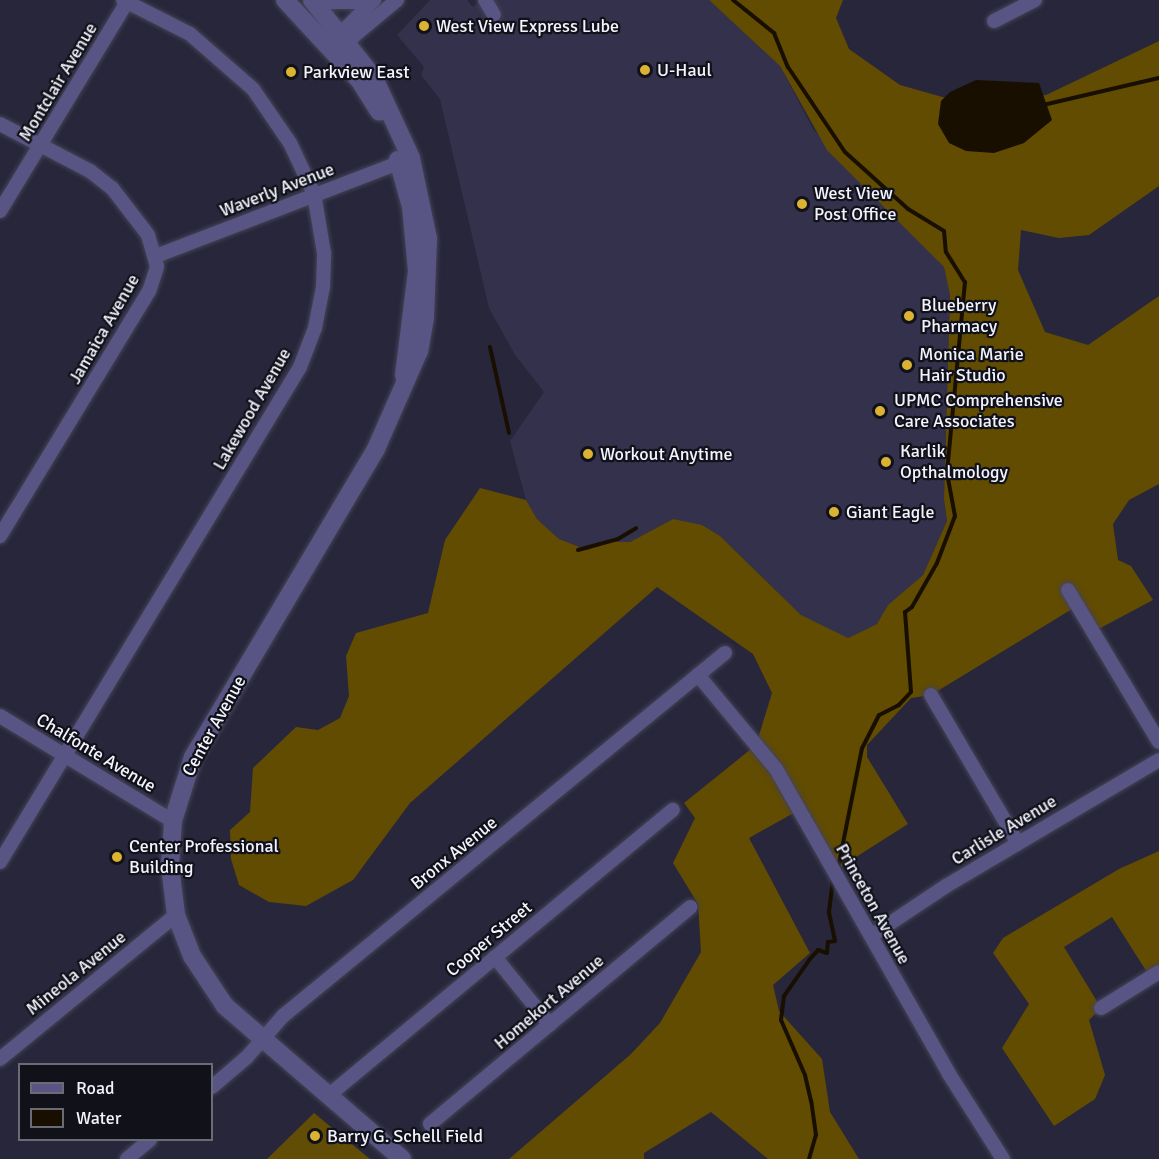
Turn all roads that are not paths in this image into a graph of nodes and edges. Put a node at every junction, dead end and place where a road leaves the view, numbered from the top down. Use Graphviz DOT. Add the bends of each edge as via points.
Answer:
graph roads {
  1 [pos="285,0"];
  2 [pos="312,0"];
  3 [pos="321,0"];
  4 [pos="360,0"];
  5 [pos="374,0"];
  6 [pos="397,0"];
  7 [pos="485,0"];
  8 [pos="1035,0"];
  9 [pos="125,1"];
  10 [pos="494,15"];
  11 [pos="994,21"];
  12 [pos="344,36"];
  13 [pos="330,47"];
  14 [pos="0,124"];
  15 [pos="41,144"];
  16 [pos="405,160"];
  17 [pos="314,194"];
  18 [pos="0,211"];
  19 [pos="156,256"];
  20 [pos="0,536"];
  21 [pos="1068,590"];
  22 [pos="725,653"];
  23 [pos="698,675"];
  24 [pos="931,695"];
  25 [pos="0,716"];
  26 [pos="1159,742"];
  27 [pos="65,756"];
  28 [pos="1159,760"];
  29 [pos="673,810"];
  30 [pos="173,821"];
  31 [pos="1017,843"];
  32 [pos="0,862"];
  33 [pos="690,907"];
  34 [pos="176,915"];
  35 [pos="871,936"];
  36 [pos="495,957"];
  37 [pos="1159,972"];
  38 [pos="1101,1008"];
  39 [pos="550,1025"];
  40 [pos="262,1040"];
  41 [pos="0,1059"];
  42 [pos="213,1086"];
  43 [pos="328,1096"];
  44 [pos="430,1124"];
  45 [pos="149,1141"];
  46 [pos="127,1159"];
  47 [pos="402,1159"];
  48 [pos="1003,1159"];
  1 -- 13 [label="street, Center Avenue"];
  2 -- 12 [label="street, Center Avenue"];
  3 -- 4 [label="street"];
  5 -- 12 [label="street"];
  6 -- 12 [label="street"];
  7 -- 10 [label="street"];
  8 -- 11 [label="street"];
  9 -- 15 [label="street, Montclair Avenue"];
  9 -- 17 [label="street, Lakewood Avenue" via="190,34 253,89 290,143"];
  12 -- 13 [label="street"];
  12 -- 16 [label="street, Center Avenue" via="389,107"];
  13 -- 16 [label="street, Center Avenue" via="371,98"];
  14 -- 15 [label="street"];
  15 -- 18 [label="street, Montclair Avenue"];
  15 -- 19 [label="street" via="112,188 134,212"];
  16 -- 17 [label="street, Waverly Avenue"];
  16 -- 30 [label="street, Center Avenue" via="424,212 429,289 419,351 386,428 345,506 194,757"];
  17 -- 19 [label="street, Waverly Avenue"];
  17 -- 27 [label="street, Lakewood Avenue" via="324,253 323,287 315,328 300,367"];
  19 -- 20 [label="street, Jamaica Avenue" via="149,291"];
  21 -- 26 [label="street"];
  22 -- 23 [label="street, Bronx Avenue"];
  23 -- 35 [label="street, Princeton Avenue" via="776,769"];
  23 -- 40 [label="street, Bronx Avenue" via="284,1016"];
  24 -- 31 [label="street"];
  25 -- 27 [label="street, Chalfonte Avenue"];
  27 -- 30 [label="street, Chalfonte Avenue"];
  27 -- 32 [label="street, Lakewood Avenue"];
  28 -- 31 [label="street, Carlisle Avenue"];
  29 -- 36 [label="street, Cooper Street"];
  30 -- 34 [label="street, Center Avenue" via="170,866"];
  31 -- 35 [label="street, Carlisle Avenue"];
  33 -- 39 [label="street, Homekort Avenue"];
  34 -- 40 [label="street, Center Avenue" via="192,956 210,986 243,1025"];
  34 -- 41 [label="street, Mineola Avenue"];
  35 -- 48 [label="street, Princeton Avenue" via="949,1074"];
  36 -- 39 [label="street"];
  36 -- 43 [label="street, Cooper Street"];
  37 -- 38 [label="street"];
  39 -- 44 [label="street, Homekort Avenue"];
  40 -- 42 [label="street, Bronx Avenue"];
  40 -- 43 [label="street, Center Avenue"];
  43 -- 47 [label="street, Center Avenue"];
  45 -- 46 [label="street"];
}
